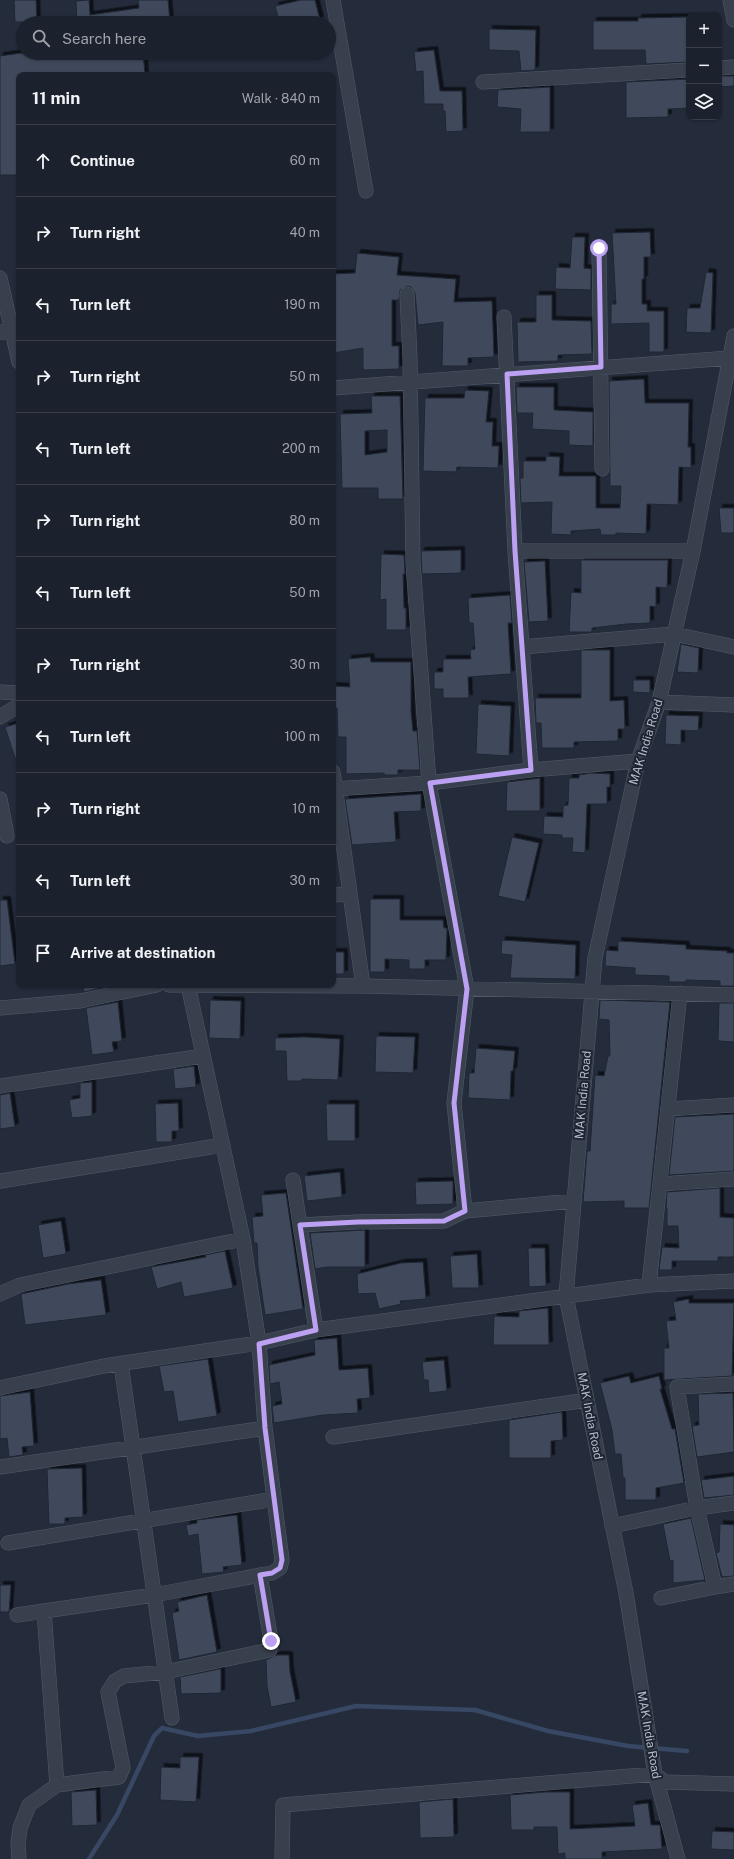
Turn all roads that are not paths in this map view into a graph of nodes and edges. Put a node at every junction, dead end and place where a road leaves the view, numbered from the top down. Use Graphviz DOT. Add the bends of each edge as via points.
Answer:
graph roads {
  1 [pos="333,0"];
  2 [pos="730,0"];
  3 [pos="336,16"];
  4 [pos="336,17"];
  5 [pos="734,20"];
  6 [pos="734,67"];
  7 [pos="722,68"];
  8 [pos="686,70"];
  9 [pos="483,82"];
  10 [pos="366,191"];
  11 [pos="599,248"];
  12 [pos="0,278"];
  13 [pos="407,294"];
  14 [pos="12,301"];
  15 [pos="504,317"];
  16 [pos="6,331"];
  17 [pos="734,336"];
  18 [pos="16,355"];
  19 [pos="730,358"];
  20 [pos="601,367"];
  21 [pos="507,374"];
  22 [pos="410,382"];
  23 [pos="336,388"];
  24 [pos="602,469"];
  25 [pos="515,551"];
  26 [pos="693,551"];
  27 [pos="674,634"];
  28 [pos="522,647"];
  29 [pos="734,647"];
  30 [pos="0,692"];
  31 [pos="16,693"];
  32 [pos="659,702"];
  33 [pos="734,705"];
  34 [pos="16,707"];
  35 [pos="0,717"];
  36 [pos="638,760"];
  37 [pos="531,770"];
  38 [pos="430,783"];
  39 [pos="336,789"];
  40 [pos="0,799"];
  41 [pos="336,802"];
  42 [pos="7,836"];
  43 [pos="350,894"];
  44 [pos="336,895"];
  45 [pos="336,986"];
  46 [pos="363,986"];
  47 [pos="131,988"];
  48 [pos="189,988"];
  49 [pos="467,989"];
  50 [pos="592,993"];
  51 [pos="680,993"];
  52 [pos="734,995"];
  53 [pos="0,1008"];
  54 [pos="203,1056"];
  55 [pos="0,1086"];
  56 [pos="734,1105"];
  57 [pos="668,1109"];
  58 [pos="223,1145"];
  59 [pos="734,1179"];
  60 [pos="292,1180"];
  61 [pos="0,1181"];
  62 [pos="661,1184"];
  63 [pos="574,1201"];
  64 [pos="465,1211"];
  65 [pos="300,1225"];
  66 [pos="243,1239"];
  67 [pos="734,1281"];
  68 [pos="649,1285"];
  69 [pos="0,1294"];
  70 [pos="566,1296"];
  71 [pos="316,1330"];
  72 [pos="259,1343"];
  73 [pos="121,1364"];
  74 [pos="734,1384"];
  75 [pos="0,1388"];
  76 [pos="587,1400"];
  77 [pos="265,1428"];
  78 [pos="333,1437"];
  79 [pos="133,1448"];
  80 [pos="0,1467"];
  81 [pos="274,1499"];
  82 [pos="734,1503"];
  83 [pos="697,1508"];
  84 [pos="144,1521"];
  85 [pos="612,1526"];
  86 [pos="8,1543"];
  87 [pos="260,1575"];
  88 [pos="734,1584"];
  89 [pos="715,1587"];
  90 [pos="154,1594"];
  91 [pos="661,1598"];
  92 [pos="44,1611"];
  93 [pos="17,1615"];
  94 [pos="165,1672"];
  95 [pos="172,1718"];
  96 [pos="655,1774"];
  97 [pos="734,1784"];
  98 [pos="57,1785"];
  99 [pos="19,1859"];
  100 [pos="282,1859"];
  101 [pos="678,1859"];
  1 -- 3 [label="street"];
  2 -- 5 [label="street"];
  4 -- 10 [label="street"];
  6 -- 7 [label="street"];
  8 -- 9 [label="street"];
  11 -- 20 [label="street"];
  12 -- 14 [label="street"];
  13 -- 22 [label="street"];
  14 -- 16 [label="street"];
  15 -- 21 [label="street"];
  16 -- 18 [label="street"];
  17 -- 19 [label="street, MAK India Road"];
  19 -- 20 [label="street"];
  19 -- 26 [label="street, MAK India Road"];
  20 -- 21 [label="street"];
  20 -- 24 [label="street"];
  21 -- 22 [label="street"];
  21 -- 25 [label="street"];
  22 -- 23 [label="street"];
  22 -- 38 [label="street" via="414,563"];
  25 -- 26 [label="street"];
  25 -- 28 [label="street"];
  26 -- 27 [label="street, MAK India Road"];
  27 -- 28 [label="street"];
  27 -- 29 [label="street"];
  27 -- 32 [label="street, MAK India Road"];
  28 -- 37 [label="street"];
  30 -- 31 [label="street"];
  32 -- 33 [label="street"];
  32 -- 36 [label="street, MAK India Road"];
  34 -- 35 [label="street"];
  36 -- 37 [label="street"];
  36 -- 50 [label="street, MAK India Road" via="594,958"];
  37 -- 38 [label="street"];
  38 -- 39 [label="street"];
  38 -- 49 [label="street"];
  40 -- 42 [label="street"];
  41 -- 43 [label="street"];
  43 -- 44 [label="street"];
  43 -- 46 [label="street"];
  45 -- 46 [label="street"];
  46 -- 49 [label="street"];
  47 -- 53 [label="street" via="80,1001"];
  48 -- 54 [label="street"];
  49 -- 50 [label="street"];
  49 -- 64 [label="street" via="454,1103"];
  50 -- 51 [label="street"];
  50 -- 63 [label="street, MAK India Road"];
  51 -- 52 [label="street"];
  51 -- 57 [label="street"];
  54 -- 55 [label="street"];
  54 -- 58 [label="street"];
  56 -- 57 [label="street"];
  57 -- 62 [label="street"];
  58 -- 61 [label="street"];
  58 -- 66 [label="street"];
  59 -- 62 [label="street"];
  60 -- 65 [label="street"];
  62 -- 68 [label="street"];
  63 -- 64 [label="street"];
  63 -- 70 [label="street, MAK India Road"];
  64 -- 65 [label="street" via="444,1221"];
  65 -- 71 [label="street"];
  66 -- 69 [label="street" via="20,1285"];
  66 -- 72 [label="street"];
  67 -- 68 [label="street"];
  68 -- 70 [label="street"];
  70 -- 71 [label="street"];
  70 -- 76 [label="street, MAK India Road"];
  71 -- 72 [label="street"];
  72 -- 73 [label="street"];
  72 -- 77 [label="street"];
  73 -- 75 [label="street"];
  73 -- 79 [label="street"];
  74 -- 83 [label="street" via="677,1387"];
  76 -- 78 [label="street"];
  76 -- 85 [label="street, MAK India Road"];
  77 -- 79 [label="street"];
  77 -- 81 [label="street"];
  79 -- 80 [label="street"];
  79 -- 84 [label="street"];
  81 -- 84 [label="street"];
  81 -- 87 [label="street" via="282,1560 280,1568 272,1573"];
  82 -- 83 [label="street"];
  83 -- 85 [label="street"];
  83 -- 89 [label="street"];
  84 -- 86 [label="street"];
  84 -- 90 [label="street"];
  85 -- 96 [label="street, MAK India Road" via="626,1593"];
  87 -- 90 [label="street"];
  87 -- 94 [label="street" via="271,1641 270,1650"];
  88 -- 89 [label="street"];
  89 -- 91 [label="street"];
  90 -- 92 [label="street"];
  90 -- 94 [label="street"];
  92 -- 93 [label="street"];
  92 -- 98 [label="street"];
  94 -- 95 [label="street"];
  94 -- 98 [label="street" via="124,1676 115,1681 108,1692 123,1768 119,1777"];
  96 -- 97 [label="street" via="665,1782"];
  96 -- 100 [label="street" via="283,1805"];
  96 -- 101 [label="street, MAK India Road"];
  98 -- 99 [label="street" via="29,1805 20,1828"];
}
